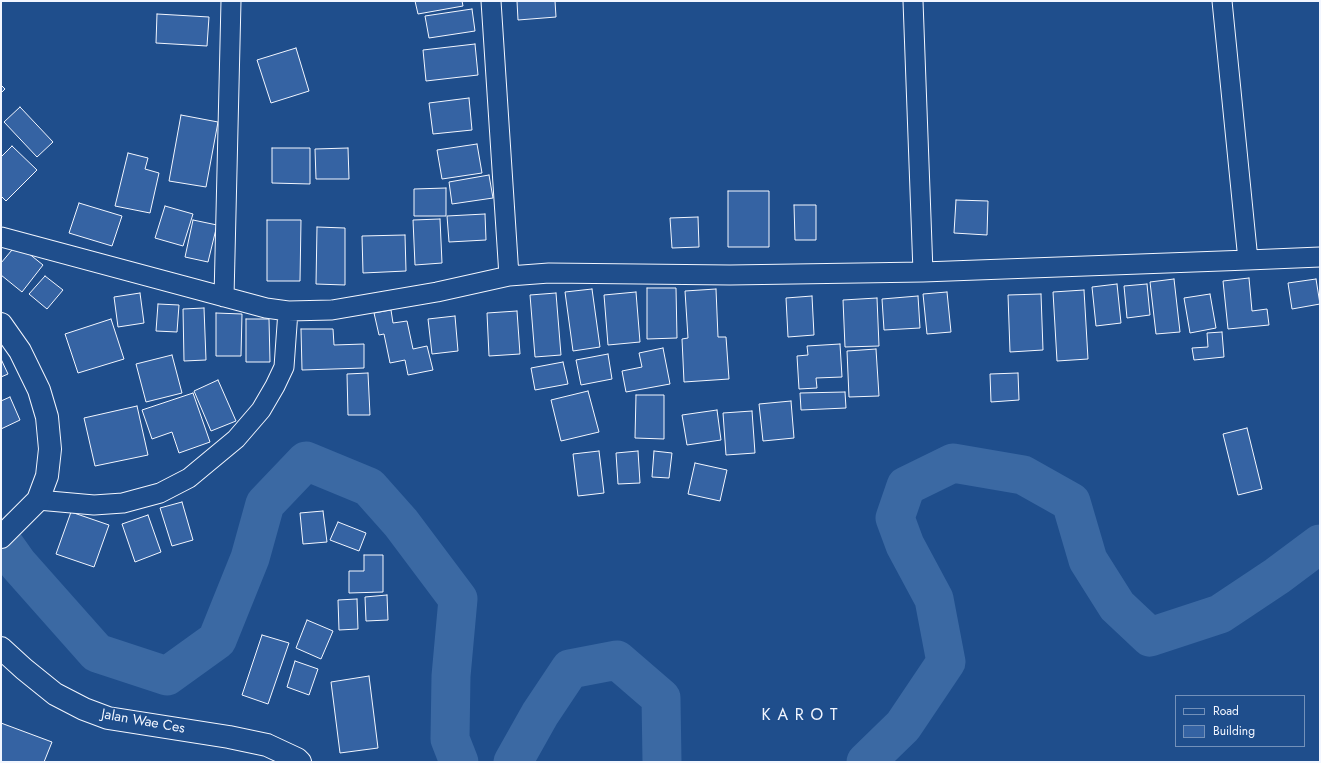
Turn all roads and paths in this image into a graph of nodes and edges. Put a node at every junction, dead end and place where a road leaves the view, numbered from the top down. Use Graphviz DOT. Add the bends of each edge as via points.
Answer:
graph roads {
  1 [pos="232,1"];
  2 [pos="491,1"];
  3 [pos="913,1"];
  4 [pos="1222,1"];
  5 [pos="1,237"];
  6 [pos="1320,257"];
  7 [pos="1248,260"];
  8 [pos="923,272"];
  9 [pos="508,276"];
  10 [pos="224,297"];
  11 [pos="288,311"];
  12 [pos="1,324"];
  13 [pos="38,500"];
  14 [pos="1,537"];
  15 [pos="1,648"];
  16 [pos="300,762"];
  1 -- 10 [label="street"];
  2 -- 9 [label="street"];
  3 -- 8 [label="street"];
  4 -- 7 [label="street"];
  5 -- 10 [label="street"];
  6 -- 7 [label="street"];
  7 -- 8 [label="street"];
  8 -- 9 [label="street" via="730,275 549,273"];
  9 -- 11 [label="street" via="437,292 332,310"];
  10 -- 11 [label="street"];
  11 -- 13 [label="street" via="284,367 261,410 236,439 189,478 160,493 123,503 94,505"];
  12 -- 13 [label="highway" via="20,351 39,390 47,416 50,449 48,476"];
  13 -- 14 [label="highway"];
  15 -- 16 [label="highway, Jalan Wae Ces" via="55,694 84,709 108,718 267,745"];
}
